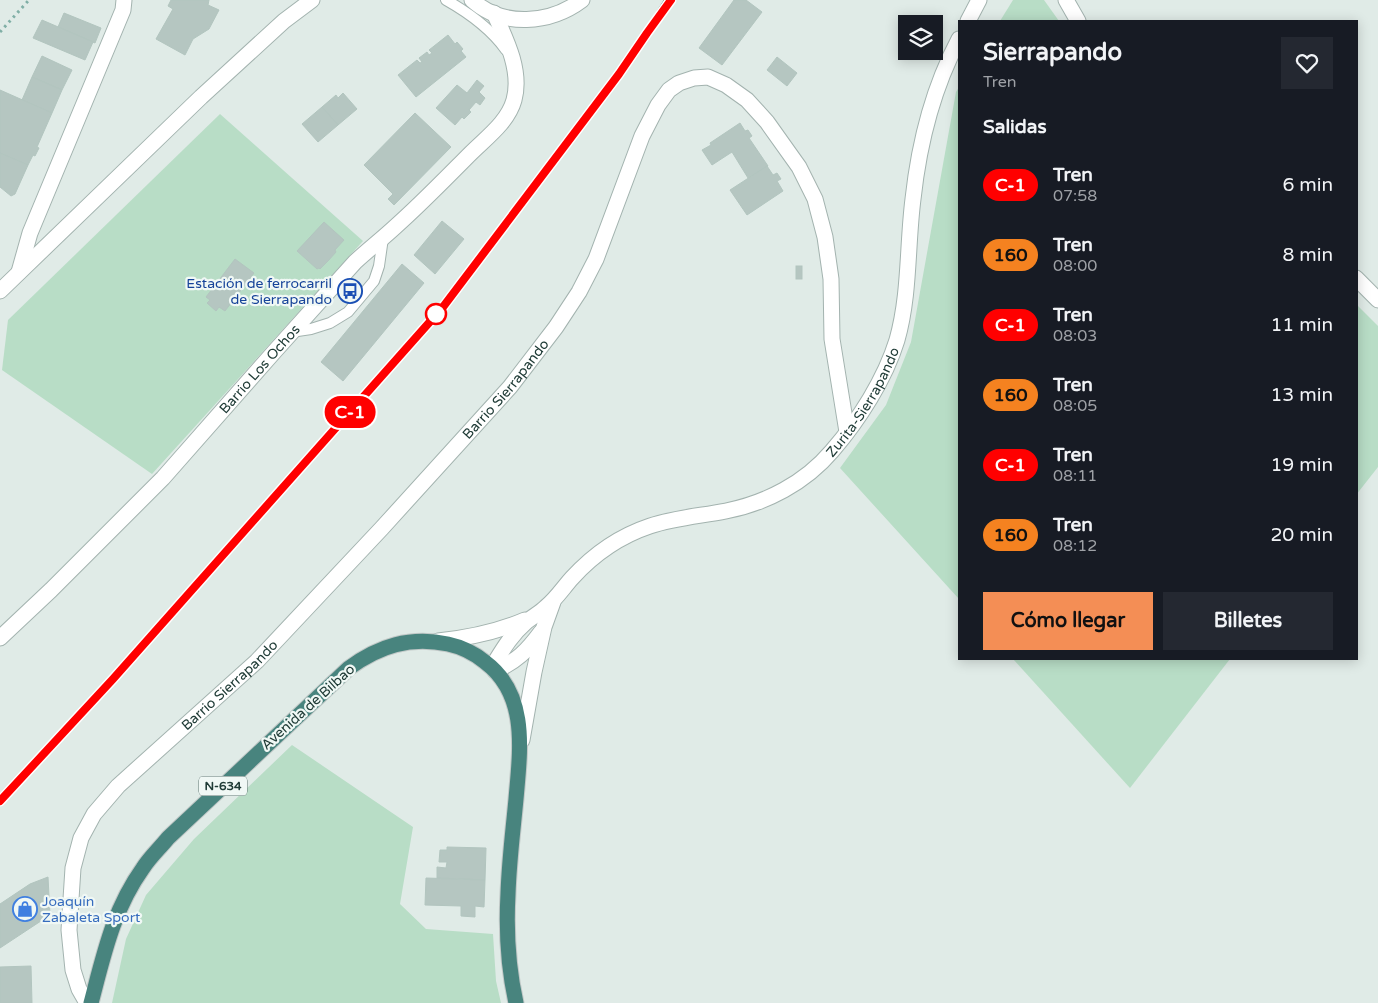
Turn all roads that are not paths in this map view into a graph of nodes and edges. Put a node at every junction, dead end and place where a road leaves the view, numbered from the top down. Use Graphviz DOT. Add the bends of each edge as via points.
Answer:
graph roads {
  1 [pos="124,0"];
  2 [pos="312,0"];
  3 [pos="446,0"];
  4 [pos="472,0"];
  5 [pos="582,0"];
  6 [pos="979,0"];
  7 [pos="1066,0"];
  8 [pos="494,13"];
  9 [pos="969,20"];
  10 [pos="1077,20"];
  11 [pos="958,41"];
  12 [pos="514,60"];
  13 [pos="383,238"];
  14 [pos="19,272"];
  15 [pos="1358,280"];
  16 [pos="0,291"];
  17 [pos="1378,300"];
  18 [pos="291,332"];
  19 [pos="847,432"];
  20 [pos="550,604"];
  21 [pos="544,627"];
  22 [pos="0,638"];
  23 [pos="429,642"];
  24 [pos="494,669"];
  25 [pos="520,757"];
  26 [pos="89,1003"];
  27 [pos="516,1003"];
  1 -- 14 [label="street" via="30,233"];
  2 -- 14 [label="street" via="284,20 201,97"];
  3 -- 12 [label="lane" via="477,20"];
  4 -- 8 [label="street"];
  5 -- 8 [label="street" via="570,9 533,20 513,19"];
  6 -- 9 [label="street"];
  7 -- 10 [label="street"];
  8 -- 12 [label="street, Barrio Los Ochos"];
  11 -- 19 [label="street, Zurita-Sierrapando" via="942,76 921,150 913,200 907,283 897,339 874,392"];
  12 -- 13 [label="street, Barrio Los Ochos" via="516,89 509,112"];
  13 -- 18 [label="street, Barrio Los Ochos" via="355,262"];
  13 -- 18 [label="lane" via="374,281 348,312 330,323"];
  14 -- 16 [label="street"];
  15 -- 17 [label="street"];
  18 -- 22 [label="street, Barrio Los Ochos" via="164,478"];
  19 -- 20 [label="street, Zurita-Sierrapando" via="816,468 765,500 728,511 650,526 617,541 586,563"];
  19 -- 26 [label="street, Barrio Sierrapando" via="832,339 830,271 815,200 799,167 747,100 708,77 679,83 658,105 642,136 596,259 580,292 510,386 256,661 118,786 94,814 81,838 73,868 69,930 73,970 79,989"];
  20 -- 21 [label="street"];
  20 -- 23 [label="street, Zurita-Sierrapando" via="497,630"];
  20 -- 24 [label="street, Zurita-Sierrapando" via="507,643"];
  21 -- 24 [label="street" via="526,652 508,665"];
  21 -- 25 [label="street"];
  23 -- 24 [label="highway, Avenida de Bilbao / N-634" via="471,652"];
  23 -- 26 [label="highway, Avenida de Bilbao / N-634" via="384,647 349,668 168,838 144,866 116,917"];
  24 -- 25 [label="highway, Avenida de Bilbao / N-634" via="515,703"];
  25 -- 27 [label="highway, Avenida de Bilbao / N-634" via="507,922"];
}
